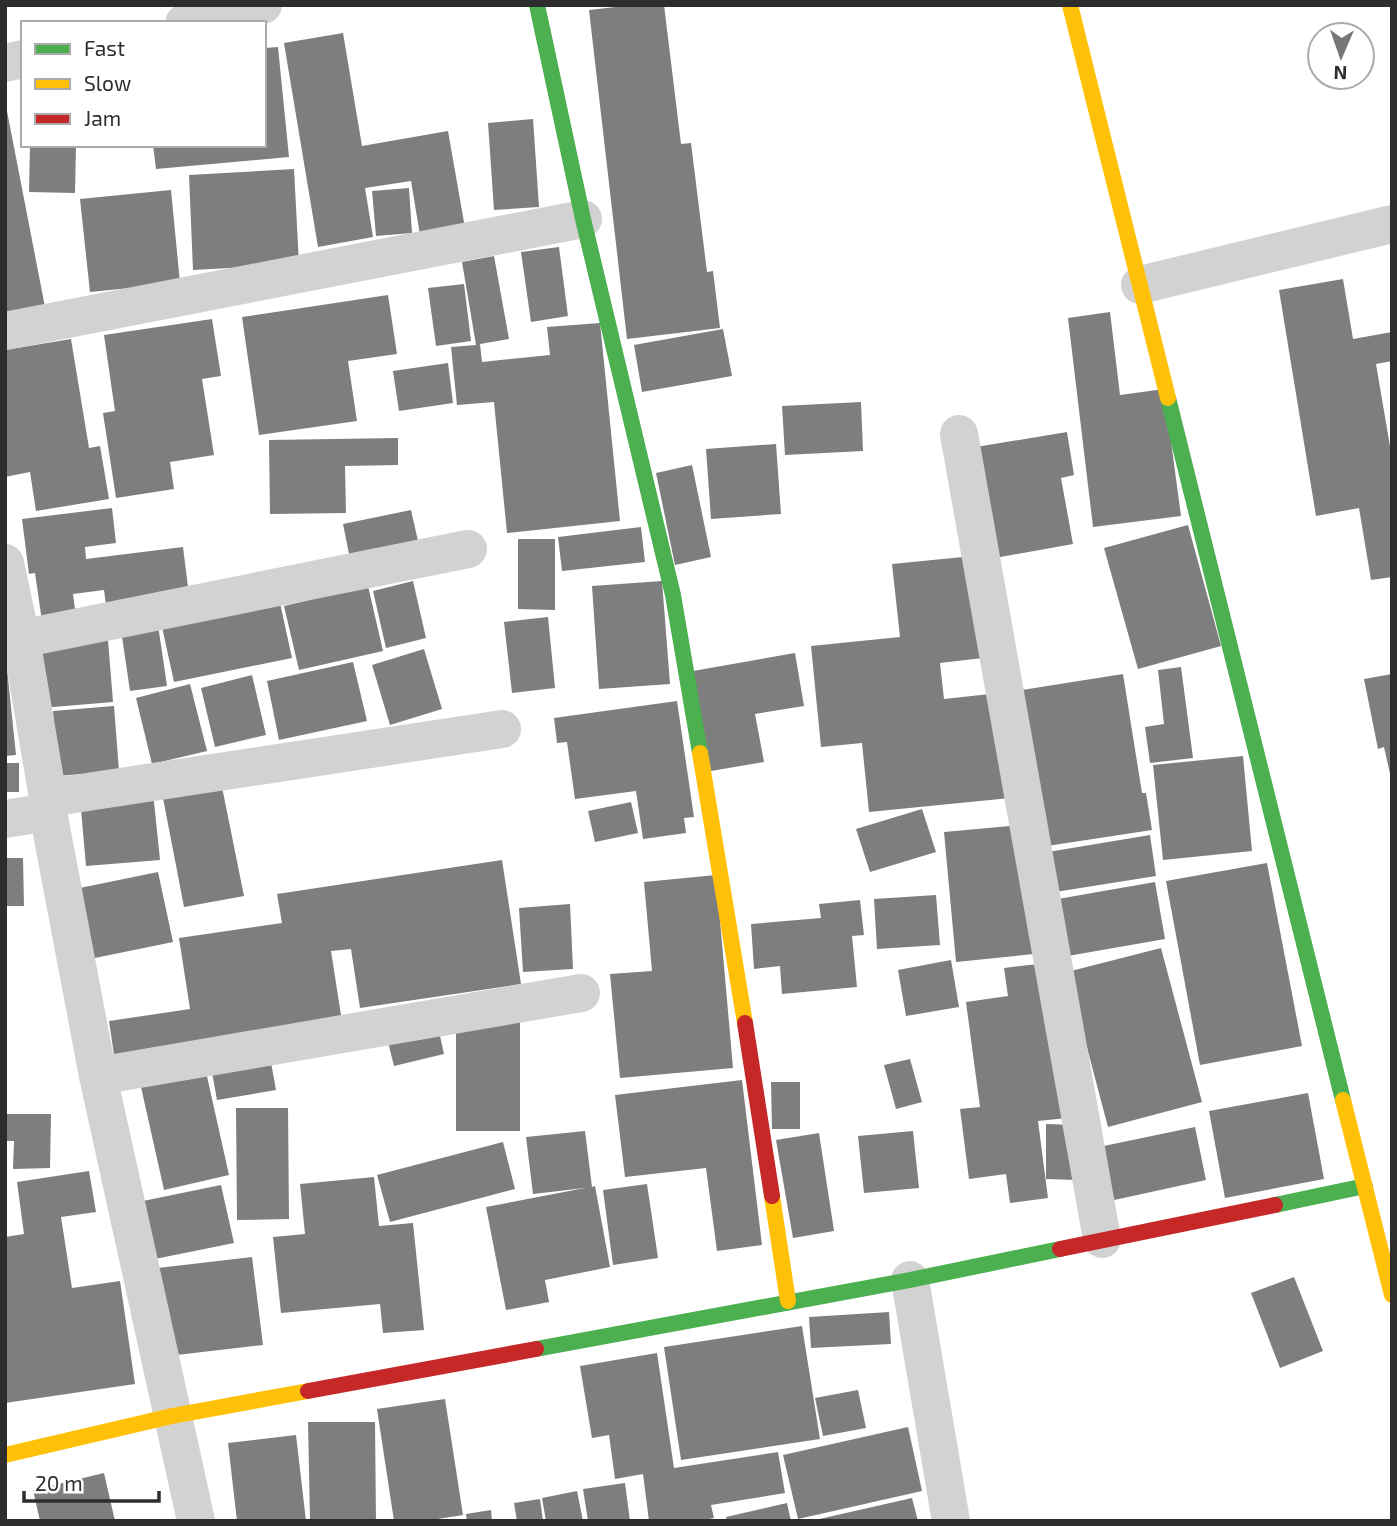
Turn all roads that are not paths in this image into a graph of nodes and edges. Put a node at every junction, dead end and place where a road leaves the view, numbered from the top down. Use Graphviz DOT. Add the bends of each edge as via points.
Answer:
graph roads {
  1 [pos="263,5"];
  2 [pos="537,5"];
  3 [pos="1070,5"];
  4 [pos="193,21"];
  5 [pos="583,219"];
  6 [pos="1392,224"];
  7 [pos="1140,285"];
  8 [pos="5,331"];
  9 [pos="959,434"];
  10 [pos="468,549"];
  11 [pos="5,563"];
  12 [pos="13,641"];
  13 [pos="502,729"];
  14 [pos="48,805"];
  15 [pos="5,819"];
  16 [pos="582,993"];
  17 [pos="98,1076"];
  18 [pos="1376,1201"];
  19 [pos="1102,1240"];
  20 [pos="910,1280"];
  21 [pos="1392,1295"];
  22 [pos="788,1301"];
  23 [pos="173,1416"];
  24 [pos="5,1455"];
  25 [pos="196,1521"];
  26 [pos="951,1521"];
  1 -- 4 [label="street"];
  2 -- 5 [label="street"];
  3 -- 7 [label="street"];
  5 -- 8 [label="street"];
  5 -- 22 [label="street" via="673,595"];
  6 -- 7 [label="street"];
  7 -- 18 [label="street"];
  9 -- 19 [label="street"];
  10 -- 12 [label="street"];
  11 -- 12 [label="street"];
  12 -- 14 [label="street"];
  13 -- 14 [label="street"];
  14 -- 15 [label="street"];
  14 -- 17 [label="street"];
  16 -- 17 [label="street"];
  17 -- 23 [label="street"];
  18 -- 19 [label="street"];
  18 -- 21 [label="street"];
  19 -- 20 [label="street"];
  20 -- 22 [label="street"];
  20 -- 26 [label="street"];
  22 -- 23 [label="street"];
  23 -- 24 [label="street"];
  23 -- 25 [label="street"];
}
